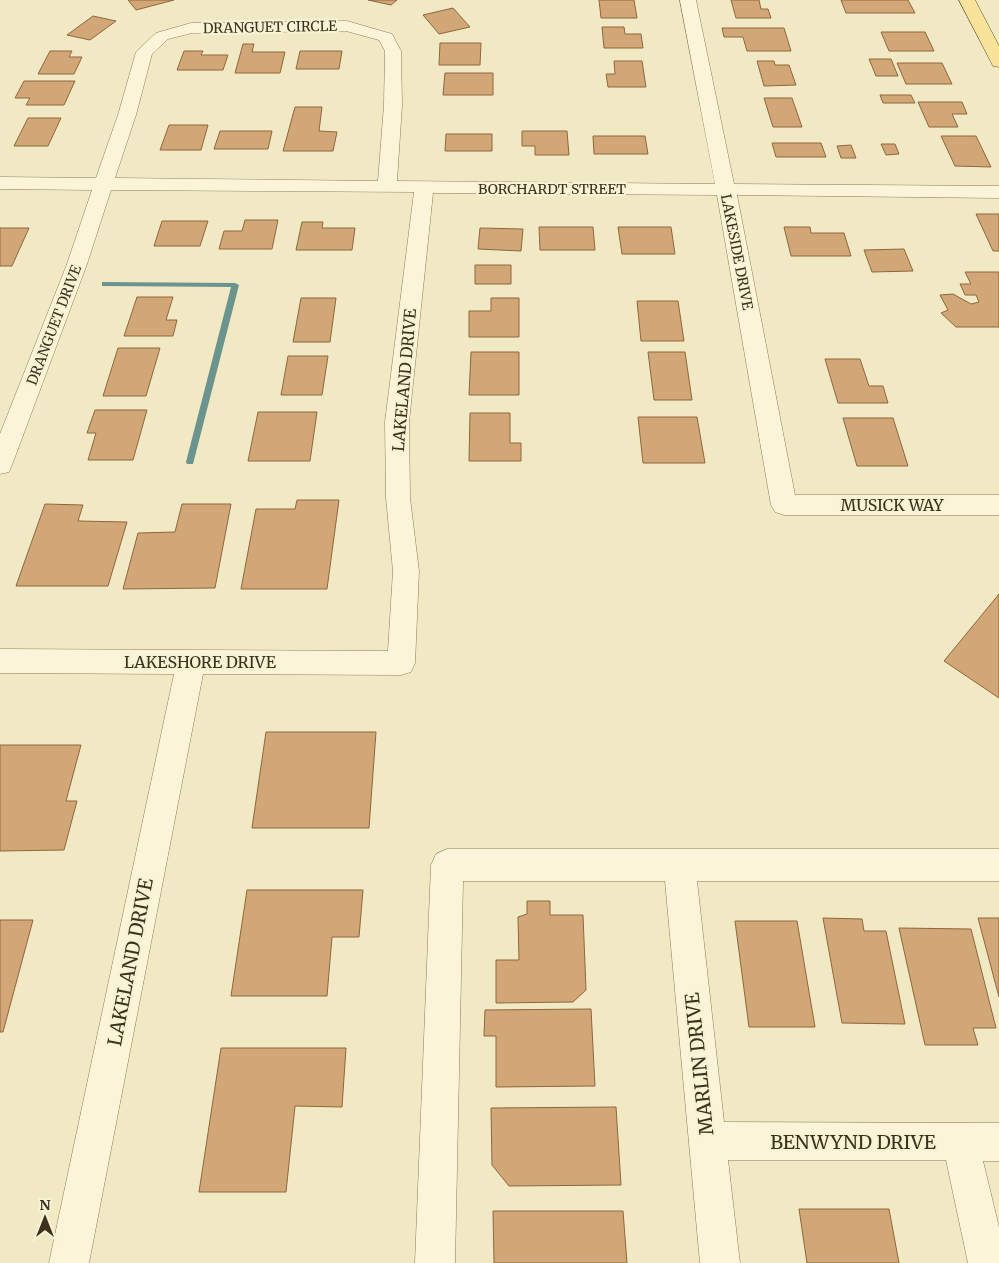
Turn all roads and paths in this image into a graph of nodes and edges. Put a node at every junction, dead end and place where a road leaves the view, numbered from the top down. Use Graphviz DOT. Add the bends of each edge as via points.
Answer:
graph roads {
  1 [pos="688,0"];
  2 [pos="967,0"];
  3 [pos="999,62"];
  4 [pos="0,183"];
  5 [pos="105,183"];
  6 [pos="387,187"];
  7 [pos="424,188"];
  8 [pos="726,190"];
  9 [pos="999,192"];
  10 [pos="0,465"];
  11 [pos="784,505"];
  12 [pos="999,505"];
  13 [pos="0,662"];
  14 [pos="191,662"];
  15 [pos="401,663"];
  16 [pos="679,865"];
  17 [pos="999,865"];
  18 [pos="706,1141"];
  19 [pos="960,1142"];
  20 [pos="999,1142"];
  21 [pos="69,1263"];
  22 [pos="435,1263"];
  23 [pos="720,1263"];
  24 [pos="988,1263"];
  1 -- 8 [label="street, LAKESIDE DRIVE"];
  2 -- 3 [label="main road"];
  4 -- 5 [label="street, BORCHARDT STREET"];
  5 -- 6 [label="street, BORCHARDT STREET"];
  5 -- 6 [label="street, DRANGUET CIRCLE" via="144,52 162,36 191,28 347,26 386,37 393,51"];
  5 -- 10 [label="street, DRANGUET DRIVE"];
  6 -- 7 [label="street, BORCHARDT STREET"];
  7 -- 8 [label="street, BORCHARDT STREET"];
  7 -- 15 [label="street, LAKELAND DRIVE" via="397,422 398,498 406,571"];
  8 -- 9 [label="street, BORCHARDT STREET"];
  8 -- 11 [label="street, LAKESIDE DRIVE"];
  11 -- 12 [label="street, MUSICK WAY"];
  13 -- 14 [label="street, LAKESHORE DRIVE"];
  14 -- 15 [label="street, LAKESHORE DRIVE"];
  14 -- 21 [label="street, LAKELAND DRIVE"];
  16 -- 17 [label="street"];
  16 -- 18 [label="street, MARLIN DRIVE"];
  16 -- 22 [label="street" via="447,865"];
  18 -- 19 [label="street, BENWYND DRIVE"];
  18 -- 23 [label="street, MARLIN DRIVE"];
  19 -- 20 [label="street, BENWYND DRIVE"];
  19 -- 24 [label="street"];
}
